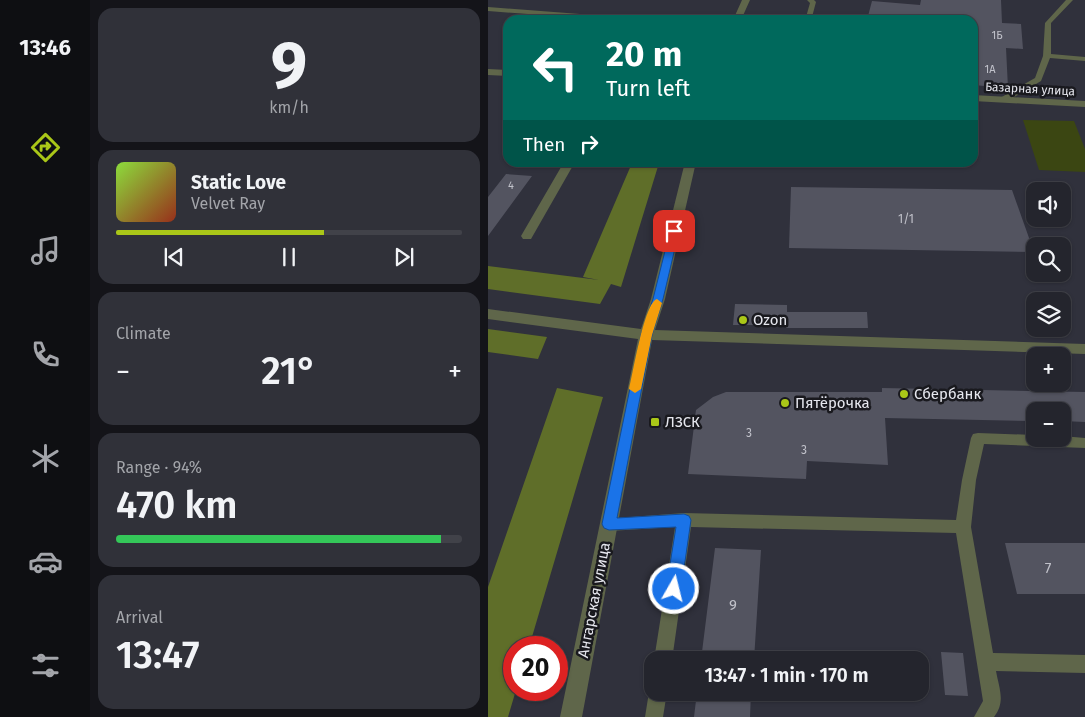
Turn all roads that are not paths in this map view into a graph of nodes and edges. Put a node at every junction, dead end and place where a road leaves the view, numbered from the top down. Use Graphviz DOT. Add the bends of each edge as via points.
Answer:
graph roads {
  1 [pos="746,0"];
  2 [pos="810,0"];
  3 [pos="1069,0"];
  4 [pos="488,9"];
  5 [pos="567,15"];
  6 [pos="739,15"];
  7 [pos="810,15"];
  8 [pos="1046,56"];
  9 [pos="1086,59"];
  10 [pos="488,72"];
  11 [pos="503,73"];
  12 [pos="978,98"];
  13 [pos="1003,100"];
  14 [pos="1086,104"];
  15 [pos="567,167"];
  16 [pos="690,167"];
  17 [pos="527,236"];
  18 [pos="488,314"];
  19 [pos="646,335"];
  20 [pos="1086,349"];
  21 [pos="1086,443"];
  22 [pos="684,520"];
  23 [pos="609,524"];
  24 [pos="963,527"];
  25 [pos="664,651"];
  26 [pos="986,662"];
  27 [pos="1086,664"];
  28 [pos="657,701"];
  29 [pos="571,717"];
  30 [pos="654,717"];
  31 [pos="983,717"];
  1 -- 6 [label="street"];
  2 -- 7 [label="lane" via="813,2"];
  3 -- 8 [label="lane" via="1048,23"];
  4 -- 5 [label="lane"];
  8 -- 9 [label="lane"];
  8 -- 13 [label="lane" via="1038,79"];
  10 -- 11 [label="street"];
  12 -- 13 [label="street, Базарная улица"];
  13 -- 14 [label="street, Базарная улица"];
  15 -- 17 [label="street"];
  16 -- 19 [label="street, Ангарская улица" via="658,299"];
  18 -- 19 [label="street"];
  19 -- 20 [label="street"];
  19 -- 23 [label="street, Ангарская улица"];
  21 -- 24 [label="lane" via="978,438"];
  22 -- 23 [label="lane"];
  22 -- 24 [label="lane"];
  22 -- 25 [label="lane"];
  23 -- 29 [label="street, Ангарская улица"];
  24 -- 26 [label="lane"];
  26 -- 27 [label="lane"];
  26 -- 31 [label="lane" via="993,704"];
  28 -- 30 [label="lane"];
}
